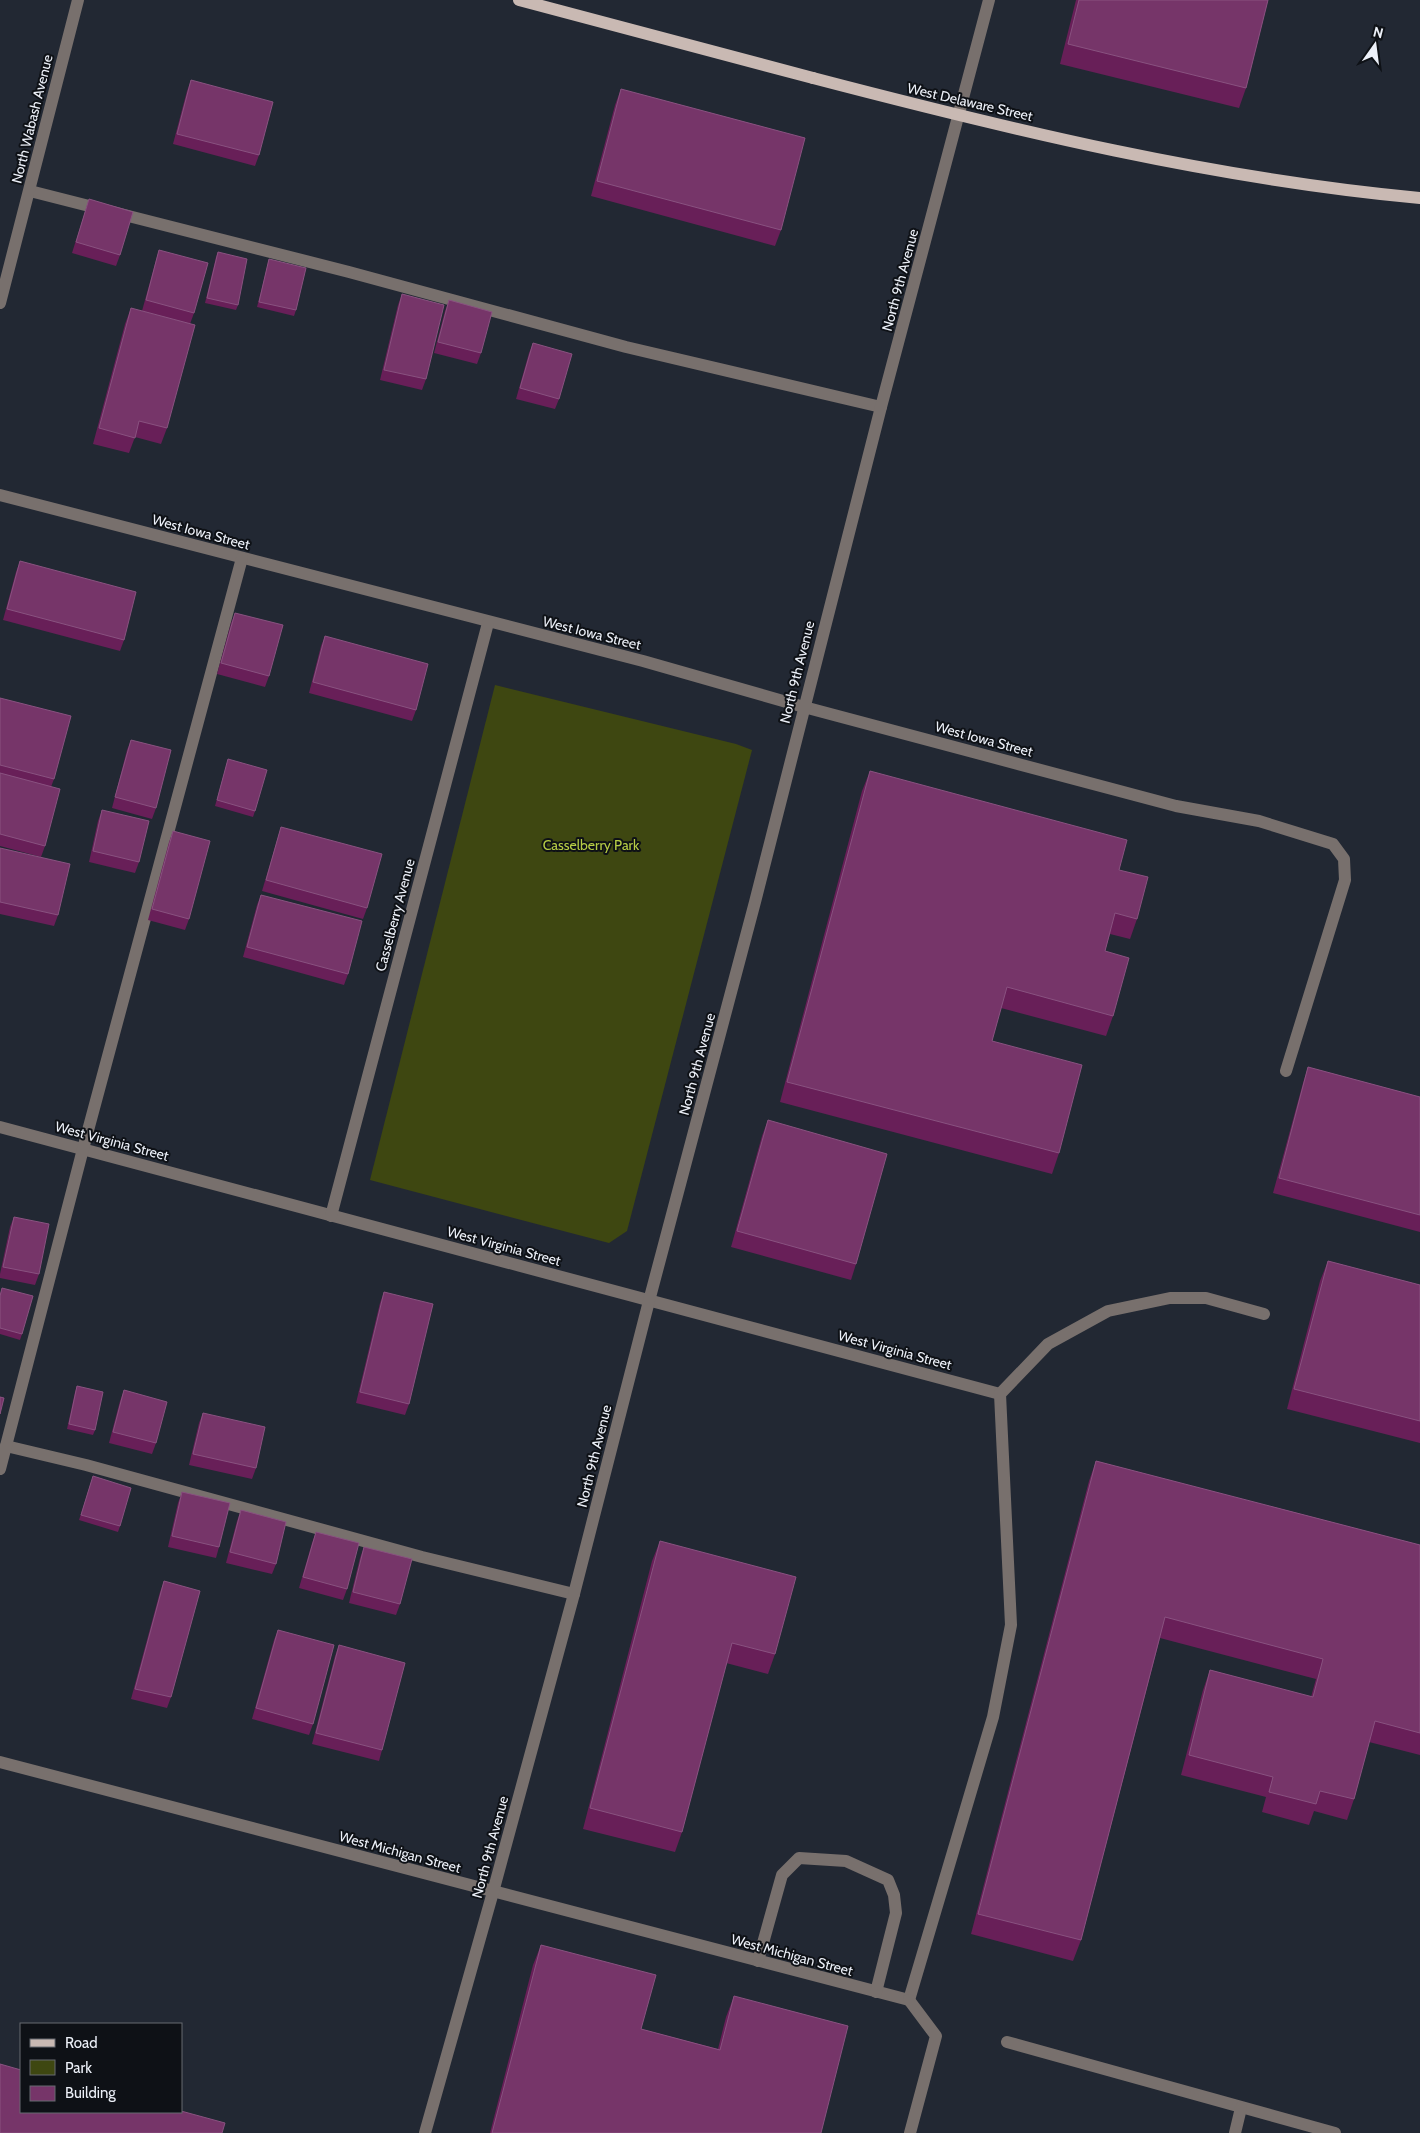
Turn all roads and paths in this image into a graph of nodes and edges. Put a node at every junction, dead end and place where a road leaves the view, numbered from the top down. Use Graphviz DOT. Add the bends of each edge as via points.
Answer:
graph roads {
  1 [pos="78,0"];
  2 [pos="520,0"];
  3 [pos="989,0"];
  4 [pos="30,191"];
  5 [pos="1420,198"];
  6 [pos="0,303"];
  7 [pos="881,407"];
  8 [pos="0,495"];
  9 [pos="242,558"];
  10 [pos="488,623"];
  11 [pos="804,707"];
  12 [pos="1286,1071"];
  13 [pos="0,1127"];
  14 [pos="83,1149"];
  15 [pos="331,1216"];
  16 [pos="649,1301"];
  17 [pos="1264,1314"];
  18 [pos="1000,1394"];
  19 [pos="6,1446"];
  20 [pos="0,1469"];
  21 [pos="574,1594"];
  22 [pos="0,1762"];
  23 [pos="493,1892"];
  24 [pos="758,1961"];
  25 [pos="876,1992"];
  26 [pos="909,2000"];
  27 [pos="1007,2042"];
  28 [pos="1241,2108"];
  29 [pos="425,2133"];
  30 [pos="910,2133"];
  31 [pos="1235,2133"];
  32 [pos="1335,2133"];
  1 -- 4 [label="street, North Wabash Avenue"];
  2 -- 5 [label="main road, West Delaware Street, bridge" via="927,108 1094,147 1280,180"];
  3 -- 7 [label="street, North 9th Avenue"];
  4 -- 6 [label="street, North Wabash Avenue"];
  4 -- 7 [label="street" via="358,274 626,347"];
  7 -- 11 [label="street, North 9th Avenue"];
  8 -- 9 [label="street, West Iowa Street"];
  9 -- 10 [label="street, West Iowa Street"];
  9 -- 14 [label="street"];
  10 -- 11 [label="street, West Iowa Street" via="643,661"];
  10 -- 15 [label="street, Casselberry Avenue"];
  11 -- 12 [label="street, West Iowa Street" via="1176,806 1259,821 1333,844 1344,859 1345,880"];
  11 -- 16 [label="street, North 9th Avenue"];
  13 -- 14 [label="street, West Virginia Street"];
  14 -- 15 [label="street, West Virginia Street"];
  14 -- 19 [label="street"];
  15 -- 16 [label="street, West Virginia Street"];
  16 -- 18 [label="street, West Virginia Street"];
  16 -- 21 [label="street, North 9th Avenue"];
  17 -- 18 [label="street" via="1206,1298 1170,1298 1108,1312 1048,1344"];
  18 -- 26 [label="street" via="1011,1625 993,1717"];
  19 -- 20 [label="street"];
  19 -- 21 [label="street" via="422,1557"];
  21 -- 23 [label="street, North 9th Avenue"];
  22 -- 23 [label="street, West Michigan Street"];
  23 -- 24 [label="street, West Michigan Street"];
  23 -- 29 [label="street, North 9th Avenue"];
  24 -- 25 [label="street, West Michigan Street"];
  24 -- 25 [label="street" via="782,1876 799,1858 846,1861 888,1880 894,1895 896,1913"];
  25 -- 26 [label="street, West Michigan Street"];
  26 -- 30 [label="street" via="936,2036"];
  27 -- 28 [label="street"];
  28 -- 31 [label="street"];
  28 -- 32 [label="street"];
}
